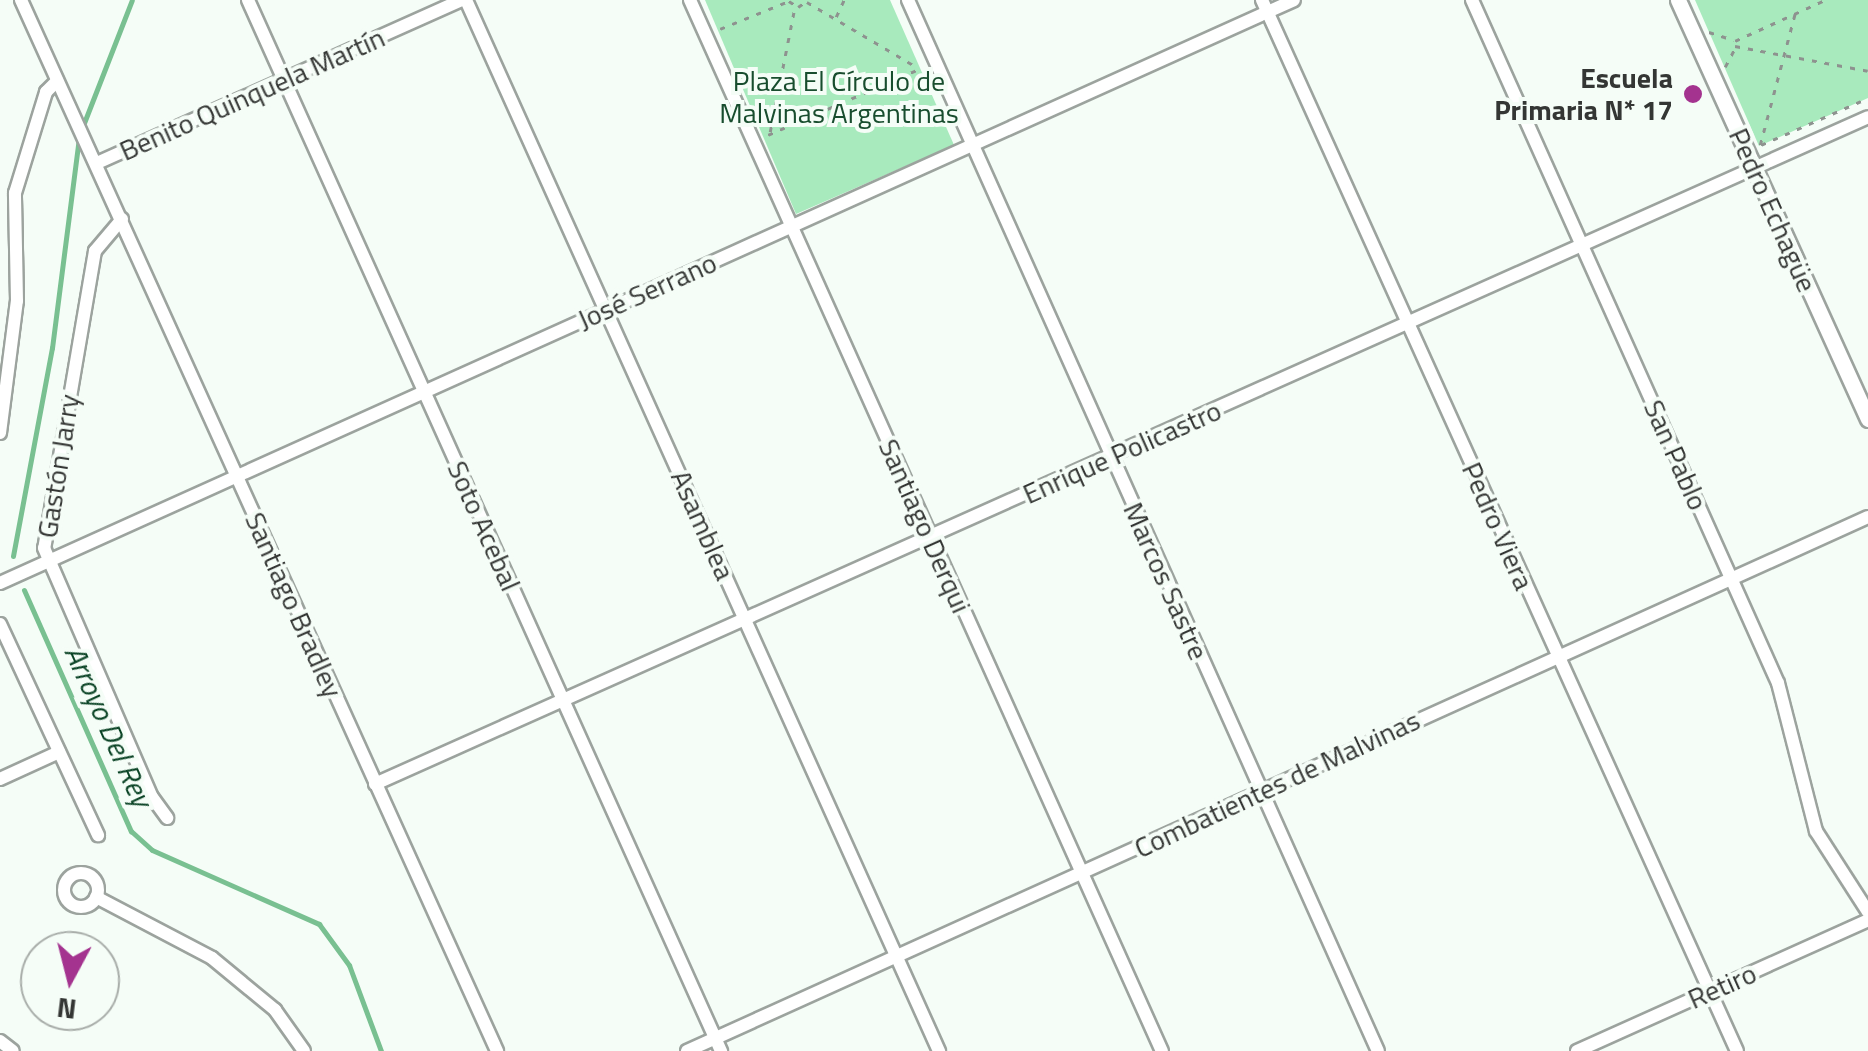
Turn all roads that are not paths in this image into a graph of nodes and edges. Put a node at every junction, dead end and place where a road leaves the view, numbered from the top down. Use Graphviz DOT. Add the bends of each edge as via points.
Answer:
graph roads {
  1 [pos="21,0"];
  2 [pos="248,0"];
  3 [pos="464,0"];
  4 [pos="690,0"];
  5 [pos="908,0"];
  6 [pos="1294,0"];
  7 [pos="1472,0"];
  8 [pos="1678,0"];
  9 [pos="1265,6"];
  10 [pos="57,81"];
  11 [pos="282,81"];
  12 [pos="1868,117"];
  13 [pos="972,145"];
  14 [pos="95,160"];
  15 [pos="1754,170"];
  16 [pos="122,219"];
  17 [pos="795,224"];
  18 [pos="1581,246"];
  19 [pos="606,310"];
  20 [pos="1407,322"];
  21 [pos="3,389"];
  22 [pos="425,391"];
  23 [pos="1868,420"];
  24 [pos="0,433"];
  25 [pos="1110,458"];
  26 [pos="236,476"];
  27 [pos="1868,517"];
  28 [pos="929,538"];
  29 [pos="46,560"];
  30 [pos="1732,579"];
  31 [pos="0,582"];
  32 [pos="747,620"];
  33 [pos="0,624"];
  34 [pos="1556,658"];
  35 [pos="563,705"];
  36 [pos="59,752"];
  37 [pos="0,778"];
  38 [pos="375,784"];
  39 [pos="1261,790"];
  40 [pos="167,818"];
  41 [pos="98,835"];
  42 [pos="1079,875"];
  43 [pos="96,897"];
  44 [pos="1868,912"];
  45 [pos="1868,920"];
  46 [pos="896,955"];
  47 [pos="1710,992"];
  48 [pos="0,1041"];
  49 [pos="718,1044"];
  50 [pos="12,1051"];
  51 [pos="304,1051"];
  52 [pos="497,1051"];
  53 [pos="687,1051"];
  54 [pos="939,1051"];
  55 [pos="1162,1051"];
  56 [pos="1378,1051"];
  57 [pos="1577,1051"];
  58 [pos="1737,1051"];
  1 -- 10 [label="street"];
  2 -- 11 [label="street, Soto Acebal"];
  3 -- 11 [label="street, Benito Quinquela Martín"];
  3 -- 19 [label="street, Asamblea"];
  4 -- 17 [label="street, Santiago Derqui"];
  5 -- 13 [label="street, Marcos Sastre"];
  6 -- 9 [label="street, José Serrano"];
  7 -- 18 [label="street, San Pablo"];
  8 -- 15 [label="street, Pedro Echagüe"];
  9 -- 13 [label="street, José Serrano"];
  9 -- 20 [label="street, Pedro Viera"];
  10 -- 14 [label="street, Santiago Bradley"];
  10 -- 21 [label="street" via="46,92 14,193 17,301"];
  11 -- 14 [label="street, Benito Quinquela Martín"];
  11 -- 22 [label="street, Soto Acebal"];
  12 -- 15 [label="street, Enrique Policastro"];
  13 -- 17 [label="street, José Serrano"];
  13 -- 25 [label="street, Marcos Sastre"];
  14 -- 16 [label="street, Santiago Bradley"];
  15 -- 18 [label="street, Enrique Policastro"];
  15 -- 23 [label="street, Pedro Echagüe"];
  16 -- 26 [label="street, Santiago Bradley"];
  16 -- 29 [label="street, Gastón Jarry" via="95,251"];
  17 -- 19 [label="street, José Serrano"];
  17 -- 28 [label="street, Santiago Derqui"];
  18 -- 20 [label="street, Enrique Policastro"];
  18 -- 30 [label="street, San Pablo"];
  19 -- 22 [label="street, José Serrano"];
  19 -- 32 [label="street, Asamblea"];
  20 -- 25 [label="street, Enrique Policastro"];
  20 -- 34 [label="street, Pedro Viera"];
  21 -- 24 [label="street"];
  22 -- 26 [label="street, José Serrano"];
  22 -- 35 [label="street, Soto Acebal"];
  25 -- 28 [label="street, Enrique Policastro"];
  25 -- 39 [label="street, Marcos Sastre"];
  26 -- 29 [label="street, José Serrano"];
  26 -- 38 [label="street, Santiago Bradley"];
  27 -- 30 [label="street, Combatientes de Malvinas"];
  28 -- 32 [label="street, Enrique Policastro"];
  28 -- 42 [label="street, Santiago Derqui"];
  29 -- 31 [label="street, José Serrano"];
  29 -- 40 [label="street, Gastón Jarry"];
  30 -- 34 [label="street, Combatientes de Malvinas"];
  30 -- 44 [label="street, San Pablo" via="1778,684 1816,832"];
  32 -- 35 [label="street, Enrique Policastro"];
  32 -- 46 [label="street, Asamblea"];
  33 -- 36 [label="street"];
  34 -- 39 [label="street, Combatientes de Malvinas"];
  34 -- 47 [label="street, Pedro Viera"];
  35 -- 38 [label="street, Enrique Policastro"];
  35 -- 49 [label="street, Soto Acebal"];
  36 -- 37 [label="street"];
  36 -- 41 [label="street"];
  38 -- 52 [label="street, Santiago Bradley"];
  39 -- 42 [label="street, Combatientes de Malvinas"];
  39 -- 56 [label="street, Marcos Sastre"];
  42 -- 46 [label="street, Combatientes de Malvinas"];
  42 -- 55 [label="street, Santiago Derqui"];
  43 -- 51 [label="street" via="245,982"];
  45 -- 47 [label="street, Retiro"];
  46 -- 49 [label="street, Combatientes de Malvinas"];
  46 -- 54 [label="street, Asamblea"];
  47 -- 57 [label="street, Retiro"];
  47 -- 58 [label="street, Pedro Viera"];
  48 -- 50 [label="street"];
  49 -- 53 [label="street, Combatientes de Malvinas"];
}
